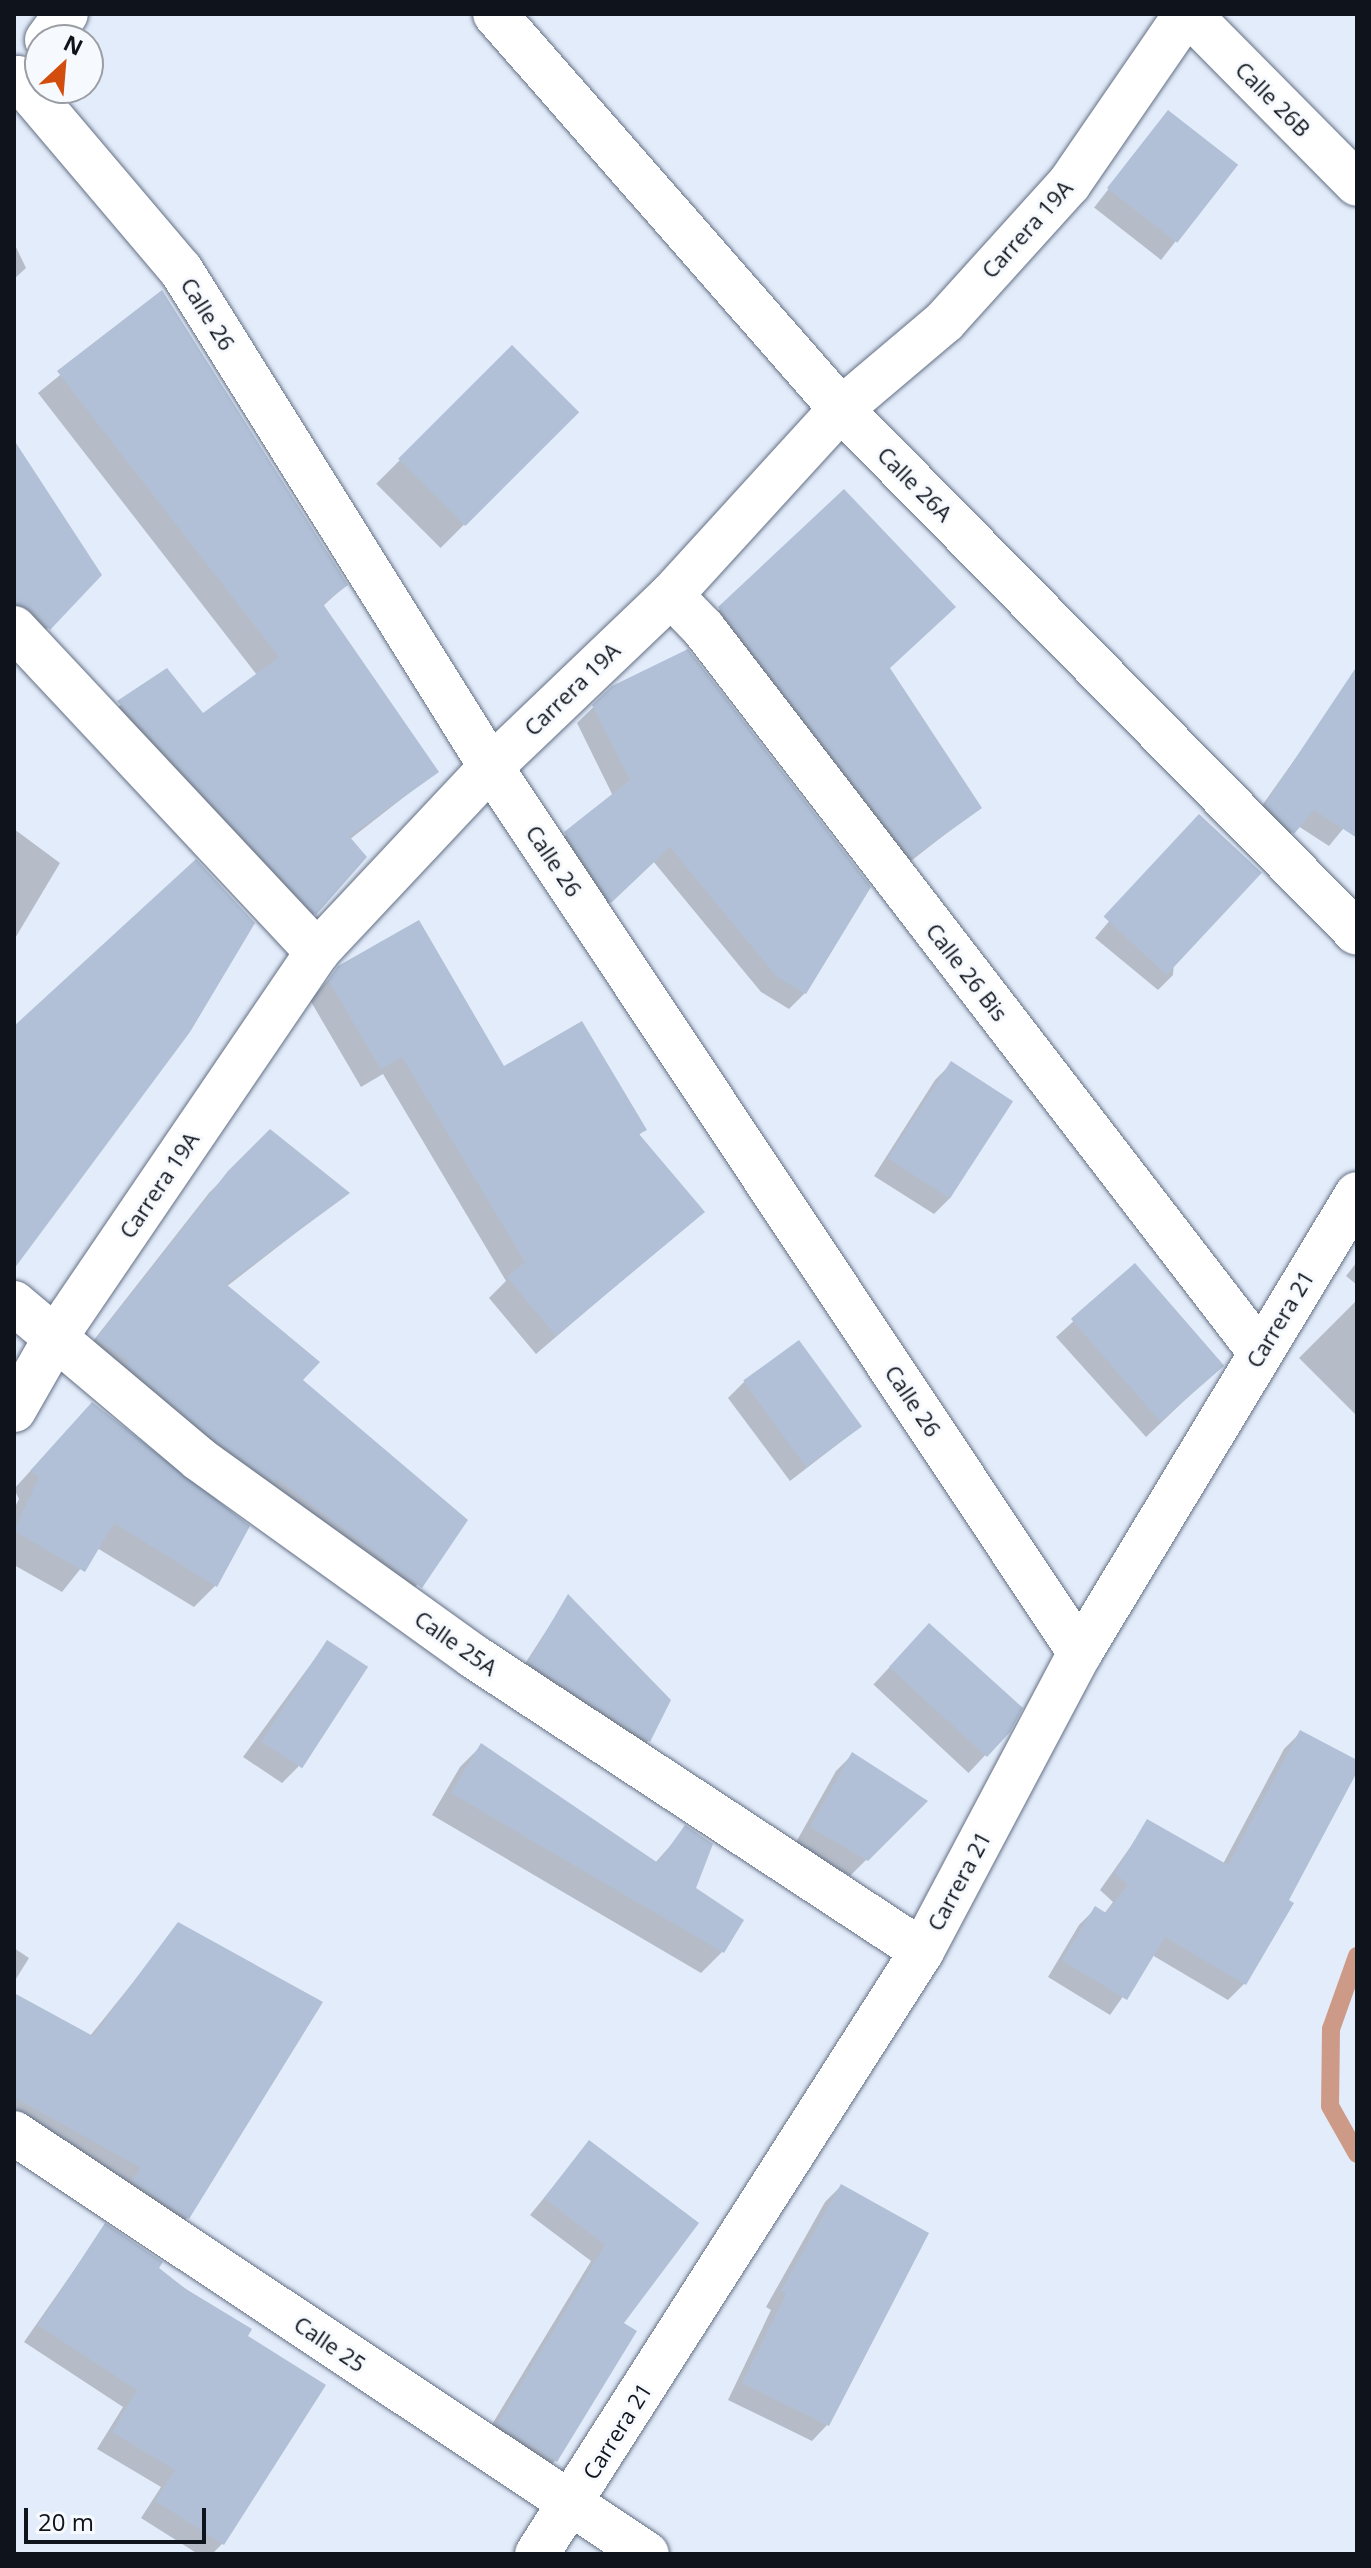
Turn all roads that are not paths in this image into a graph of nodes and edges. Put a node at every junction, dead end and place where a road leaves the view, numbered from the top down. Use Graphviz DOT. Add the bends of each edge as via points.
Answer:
graph roads {
  1 [pos="495,14"];
  2 [pos="1188,14"];
  3 [pos="51,104"];
  4 [pos="1357,184"];
  5 [pos="841,409"];
  6 [pos="671,595"];
  7 [pos="14,628"];
  8 [pos="491,767"];
  9 [pos="1357,933"];
  10 [pos="317,952"];
  11 [pos="1357,1194"];
  12 [pos="14,1303"];
  13 [pos="57,1335"];
  14 [pos="1260,1352"];
  15 [pos="14,1410"];
  16 [pos="1080,1653"];
  17 [pos="922,1951"];
  18 [pos="14,2133"];
  19 [pos="571,2504"];
  20 [pos="537,2554"];
  21 [pos="647,2554"];
  1 -- 5 [label="street, Calle 26A"];
  2 -- 4 [label="street, Calle 26B"];
  2 -- 5 [label="street, Carrera 19A" via="1069,184 945,321"];
  3 -- 8 [label="street, Calle 26" via="181,270"];
  5 -- 6 [label="street, Carrera 19A"];
  5 -- 9 [label="street, Calle 26A"];
  6 -- 8 [label="street, Carrera 19A"];
  6 -- 14 [label="street, Calle 26 Bis" via="703,628"];
  7 -- 10 [label="street"];
  8 -- 10 [label="street, Carrera 19A"];
  8 -- 16 [label="street, Calle 26"];
  10 -- 13 [label="street, Carrera 19A"];
  11 -- 14 [label="street, Carrera 21"];
  12 -- 13 [label="street, Calle 25A"];
  13 -- 15 [label="street, Carrera 19A"];
  13 -- 17 [label="street, Calle 25A" via="199,1459 473,1656"];
  14 -- 16 [label="street, Carrera 21"];
  16 -- 17 [label="street, Carrera 21"];
  17 -- 19 [label="street, Carrera 21"];
  18 -- 19 [label="street, Calle 25"];
  19 -- 20 [label="street, Carrera 21"];
  19 -- 21 [label="street, Calle 25"];
}
